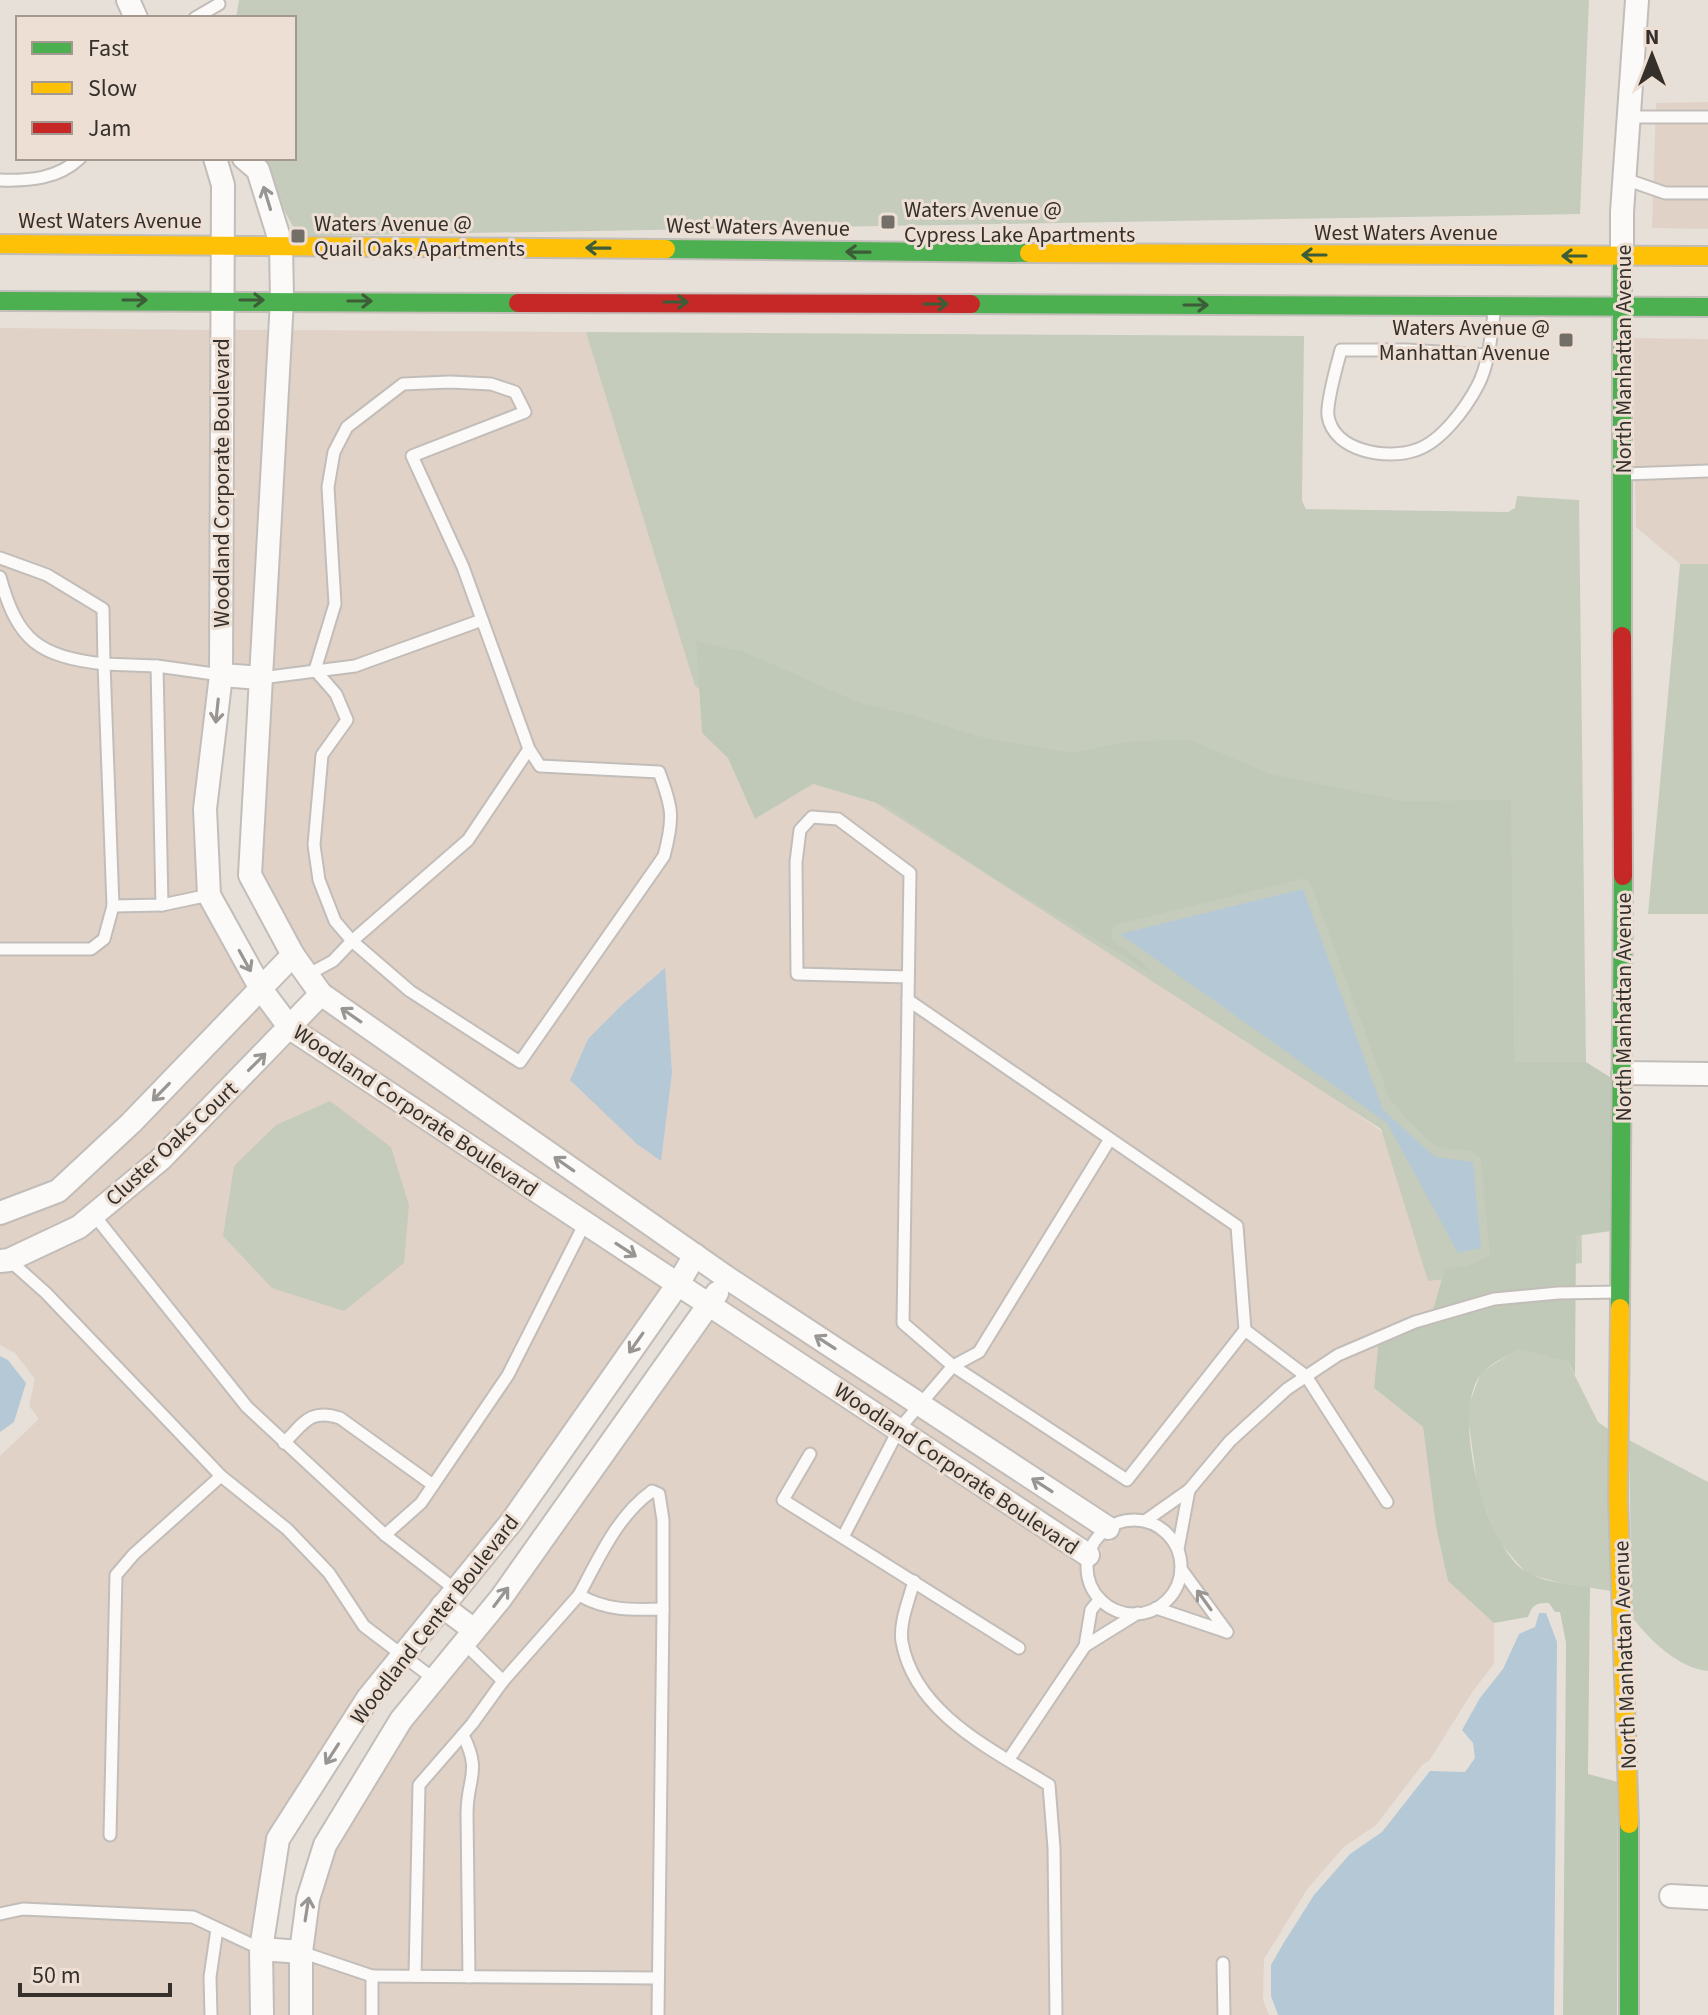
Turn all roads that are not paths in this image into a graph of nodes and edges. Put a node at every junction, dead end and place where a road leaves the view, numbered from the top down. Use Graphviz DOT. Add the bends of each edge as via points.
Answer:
graph roads {
  1 [pos="1637,0"];
  2 [pos="219,4"];
  3 [pos="198,16"];
  4 [pos="1629,117"];
  5 [pos="1708,117"];
  6 [pos="78,160"];
  7 [pos="216,160"];
  8 [pos="246,160"];
  9 [pos="1625,179"];
  10 [pos="0,180"];
  11 [pos="1708,193"];
  12 [pos="0,244"];
  13 [pos="223,244"];
  14 [pos="281,244"];
  15 [pos="1708,256"];
  16 [pos="1622,257"];
  17 [pos="222,300"];
  18 [pos="282,300"];
  19 [pos="0,301"];
  20 [pos="1621,306"];
  21 [pos="1495,307"];
  22 [pos="1708,307"];
  23 [pos="1486,355"];
  24 [pos="1708,471"];
  25 [pos="1624,474"];
  26 [pos="0,558"];
  27 [pos="0,577"];
  28 [pos="482,620"];
  29 [pos="104,664"];
  30 [pos="157,666"];
  31 [pos="315,670"];
  32 [pos="221,675"];
  33 [pos="261,678"];
  34 [pos="529,749"];
  35 [pos="209,895"];
  36 [pos="162,905"];
  37 [pos="113,906"];
  38 [pos="352,941"];
  39 [pos="0,949"];
  40 [pos="293,955"];
  41 [pos="307,975"];
  42 [pos="908,977"];
  43 [pos="261,989"];
  44 [pos="321,994"];
  45 [pos="908,1000"];
  46 [pos="290,1028"];
  47 [pos="1623,1073"];
  48 [pos="1708,1074"];
  49 [pos="1110,1139"];
  50 [pos="0,1213"];
  51 [pos="94,1215"];
  52 [pos="585,1223"];
  53 [pos="695,1255"];
  54 [pos="5,1261"];
  55 [pos="726,1277"];
  56 [pos="678,1284"];
  57 [pos="1620,1292"];
  58 [pos="711,1305"];
  59 [pos="1245,1330"];
  60 [pos="953,1366"];
  61 [pos="1306,1376"];
  62 [pos="921,1406"];
  63 [pos="899,1429"];
  64 [pos="284,1443"];
  65 [pos="810,1454"];
  66 [pos="221,1476"];
  67 [pos="433,1485"];
  68 [pos="1189,1490"];
  69 [pos="1387,1502"];
  70 [pos="1145,1521"];
  71 [pos="1108,1528"];
  72 [pos="385,1535"];
  73 [pos="843,1537"];
  74 [pos="1178,1549"];
  75 [pos="1088,1555"];
  76 [pos="1181,1569"];
  77 [pos="914,1581"];
  78 [pos="579,1595"];
  79 [pos="449,1598"];
  80 [pos="1100,1599"];
  81 [pos="1156,1608"];
  82 [pos="663,1609"];
  83 [pos="1138,1613"];
  84 [pos="469,1637"];
  85 [pos="1085,1646"];
  86 [pos="1019,1648"];
  87 [pos="403,1655"];
  88 [pos="434,1679"];
  89 [pos="503,1681"];
  90 [pos="463,1735"];
  91 [pos="1009,1759"];
  92 [pos="110,1835"];
  93 [pos="1671,1896"];
  94 [pos="1708,1898"];
  95 [pos="0,1914"];
  96 [pos="217,1929"];
  97 [pos="261,1949"];
  98 [pos="301,1952"];
  99 [pos="1223,1963"];
  100 [pos="372,1976"];
  101 [pos="415,1976"];
  102 [pos="469,1977"];
  103 [pos="658,1978"];
  104 [pos="211,2015"];
  105 [pos="262,2015"];
  106 [pos="301,2015"];
  107 [pos="372,2015"];
  108 [pos="658,2015"];
  109 [pos="1056,2015"];
  110 [pos="1224,2015"];
  111 [pos="1629,2015"];
  1 -- 4 [label="street, North Manhattan Avenue"];
  2 -- 3 [label="lane"];
  4 -- 5 [label="lane"];
  4 -- 9 [label="street, North Manhattan Avenue"];
  6 -- 10 [label="lane" via="67,171 25,181"];
  7 -- 13 [label="street, Woodland Corporate Boulevard" via="223,185"];
  14 -- 8 [label="street, Woodland Corporate Boulevard, one-way" via="258,170"];
  9 -- 11 [label="lane" via="1665,193"];
  9 -- 16 [label="street, North Manhattan Avenue"];
  12 -- 13 [label="main road, West Waters Avenue"];
  13 -- 14 [label="main road, West Waters Avenue"];
  13 -- 17 [label="street, Woodland Corporate Boulevard"];
  16 -- 14 [label="main road, West Waters Avenue, one-way"];
  14 -- 18 [label="street, Woodland Corporate Boulevard"];
  15 -- 16 [label="main road, West Waters Avenue"];
  16 -- 20 [label="main road, North Manhattan Avenue"];
  17 -- 18 [label="main road, one-way"];
  19 -- 17 [label="main road, one-way"];
  17 -- 32 [label="street, Woodland Corporate Boulevard"];
  18 -- 21 [label="main road, one-way"];
  18 -- 33 [label="street, Woodland Corporate Boulevard"];
  20 -- 21 [label="main road"];
  20 -- 22 [label="main road"];
  20 -- 25 [label="main road, North Manhattan Avenue"];
  21 -- 23 [label="lane"];
  23 -- 23 [label="lane" via="1478,384 1456,417 1416,450 1392,454 1357,449 1336,433 1328,416 1341,350"];
  24 -- 25 [label="lane"];
  25 -- 47 [label="main road, North Manhattan Avenue"];
  26 -- 29 [label="lane" via="47,575 103,609"];
  27 -- 29 [label="lane" via="11,611 26,635 45,651"];
  28 -- 31 [label="lane" via="355,666"];
  28 -- 31 [label="lane" via="412,456 525,412 515,392 491,384 403,384 347,427 334,452 328,487 335,604"];
  28 -- 34 [label="lane"];
  29 -- 30 [label="lane"];
  29 -- 37 [label="lane"];
  30 -- 32 [label="lane"];
  30 -- 36 [label="lane"];
  31 -- 33 [label="lane"];
  31 -- 38 [label="lane" via="336,694 347,720 322,755 314,845 319,880 335,921"];
  32 -- 33 [label="street"];
  32 -- 35 [label="street, Woodland Corporate Boulevard, one-way" via="205,809"];
  33 -- 40 [label="street, Woodland Corporate Boulevard" via="250,875"];
  34 -- 38 [label="lane" via="468,840"];
  34 -- 38 [label="lane" via="540,766 659,772 672,805 664,856 520,1062 410,991"];
  35 -- 36 [label="lane"];
  35 -- 43 [label="street, Woodland Corporate Boulevard, one-way"];
  36 -- 37 [label="lane"];
  37 -- 39 [label="lane" via="104,939 91,949"];
  38 -- 41 [label="lane" via="333,961"];
  40 -- 41 [label="street, Woodland Corporate Boulevard"];
  40 -- 43 [label="street, Cluster Oaks Court"];
  41 -- 44 [label="street, Woodland Corporate Boulevard"];
  42 -- 42 [label="lane" via="910,873 838,819 812,817 800,830 796,862 797,974"];
  42 -- 45 [label="lane"];
  43 -- 46 [label="street, Woodland Corporate Boulevard"];
  43 -- 50 [label="street, Cluster Oaks Court, one-way" via="58,1191"];
  44 -- 46 [label="street, Cluster Oaks Court"];
  53 -- 44 [label="street, Woodland Corporate Boulevard, one-way"];
  45 -- 49 [label="lane"];
  45 -- 60 [label="lane" via="903,1323"];
  51 -- 46 [label="street, Cluster Oaks Court, one-way" via="161,1159"];
  46 -- 52 [label="street, Woodland Corporate Boulevard"];
  47 -- 48 [label="street"];
  47 -- 57 [label="main road, North Manhattan Avenue"];
  49 -- 59 [label="lane" via="1237,1226"];
  49 -- 60 [label="lane" via="979,1352"];
  51 -- 54 [label="street, Cluster Oaks Court"];
  51 -- 64 [label="lane" via="247,1407"];
  52 -- 56 [label="street, Woodland Corporate Boulevard, one-way"];
  52 -- 67 [label="lane" via="508,1375"];
  53 -- 55 [label="street, Woodland Corporate Boulevard"];
  53 -- 56 [label="street, Woodland Center Boulevard"];
  54 -- 66 [label="lane" via="46,1293"];
  55 -- 58 [label="street, Woodland Center Boulevard"];
  62 -- 55 [label="street, Woodland Corporate Boulevard, one-way"];
  56 -- 58 [label="street, Woodland Corporate Boulevard"];
  56 -- 79 [label="street, Woodland Center Boulevard, one-way" via="512,1521"];
  57 -- 61 [label="lane" via="1494,1299 1415,1322 1338,1355"];
  57 -- 111 [label="main road, North Manhattan Avenue" via="1618,1498 1630,1843"];
  58 -- 63 [label="street, Woodland Corporate Boulevard"];
  84 -- 58 [label="street, Woodland Center Boulevard, one-way"];
  59 -- 60 [label="lane" via="1127,1480"];
  59 -- 61 [label="lane"];
  60 -- 62 [label="lane"];
  61 -- 68 [label="lane" via="1230,1441"];
  61 -- 69 [label="lane"];
  62 -- 63 [label="lane"];
  71 -- 62 [label="street, Woodland Corporate Boulevard, one-way"];
  63 -- 73 [label="lane"];
  63 -- 75 [label="street, Woodland Corporate Boulevard"];
  64 -- 67 [label="lane" via="313,1415 325,1413 340,1418"];
  64 -- 72 [label="lane"];
  65 -- 73 [label="lane" via="783,1500"];
  66 -- 87 [label="lane" via="287,1529 329,1573 364,1626"];
  66 -- 92 [label="lane" via="116,1575"];
  67 -- 72 [label="lane"];
  68 -- 70 [label="lane"];
  68 -- 74 [label="lane"];
  70 -- 71 [label="lane"];
  70 -- 74 [label="lane" via="1159,1527"];
  71 -- 75 [label="lane"];
  72 -- 79 [label="lane"];
  73 -- 77 [label="lane"];
  74 -- 76 [label="lane"];
  75 -- 80 [label="lane" via="1091,1586"];
  76 -- 81 [label="lane" via="1177,1584"];
  81 -- 76 [label="lane, one-way" via="1227,1632"];
  77 -- 86 [label="lane"];
  77 -- 91 [label="lane" via="902,1640 914,1680 931,1702"];
  78 -- 82 [label="lane" via="620,1610"];
  78 -- 82 [label="lane" via="621,1522 652,1491 659,1494 663,1520"];
  78 -- 89 [label="lane"];
  79 -- 84 [label="street"];
  79 -- 87 [label="street, Woodland Center Boulevard"];
  80 -- 83 [label="lane" via="1111,1608"];
  80 -- 85 [label="lane" via="1091,1610"];
  81 -- 83 [label="lane"];
  82 -- 103 [label="lane"];
  83 -- 85 [label="lane"];
  84 -- 88 [label="street, Woodland Center Boulevard"];
  84 -- 89 [label="lane"];
  85 -- 91 [label="lane"];
  87 -- 88 [label="lane"];
  87 -- 97 [label="street, Woodland Center Boulevard, one-way" via="368,1698 278,1839"];
  98 -- 88 [label="street, Woodland Center Boulevard, one-way" via="308,1899 325,1845 401,1720"];
  89 -- 90 [label="lane"];
  90 -- 101 [label="lane" via="419,1785"];
  90 -- 102 [label="lane" via="474,1776 467,1806"];
  91 -- 109 [label="lane" via="1049,1785"];
  93 -- 94 [label="street"];
  95 -- 96 [label="lane" via="23,1909 193,1917"];
  96 -- 97 [label="lane"];
  96 -- 104 [label="lane"];
  97 -- 98 [label="street"];
  97 -- 105 [label="street, Woodland Center Boulevard"];
  98 -- 100 [label="lane"];
  98 -- 106 [label="street, Woodland Center Boulevard"];
  99 -- 110 [label="lane"];
  100 -- 101 [label="lane"];
  100 -- 107 [label="lane"];
  101 -- 102 [label="lane"];
  102 -- 103 [label="lane"];
  103 -- 108 [label="lane"];
}
